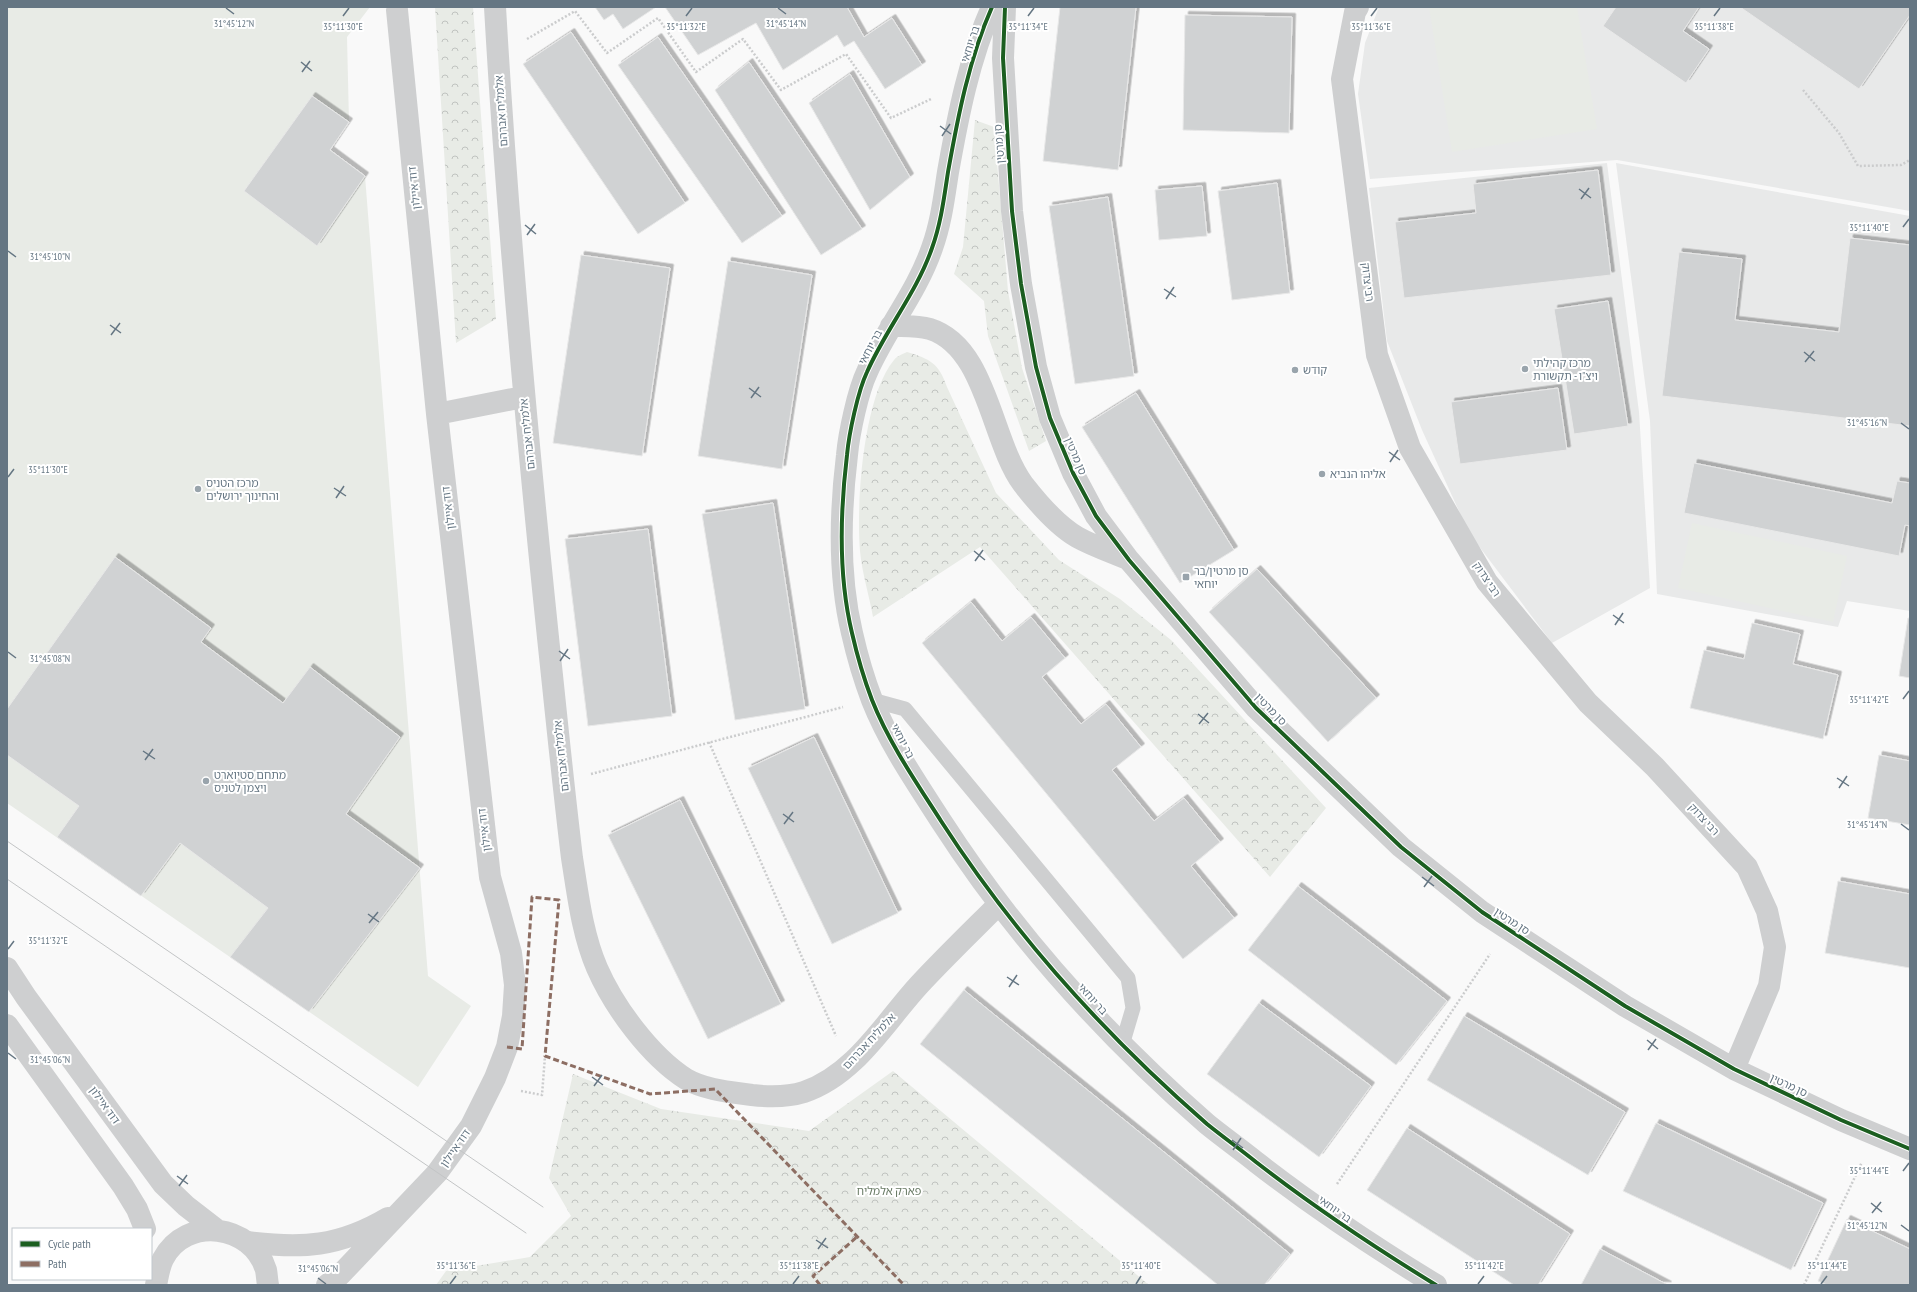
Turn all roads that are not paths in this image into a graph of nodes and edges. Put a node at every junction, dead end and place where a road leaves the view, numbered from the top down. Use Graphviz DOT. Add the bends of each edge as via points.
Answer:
graph roads {
  1 [pos="495,7"];
  2 [pos="992,7"];
  3 [pos="1005,7"];
  4 [pos="1358,7"];
  5 [pos="397,10"];
  6 [pos="891,326"];
  7 [pos="524,397"];
  8 [pos="437,414"];
  9 [pos="1128,560"];
  10 [pos="872,700"];
  11 [pos="999,904"];
  12 [pos="7,968"];
  13 [pos="7,1025"];
  14 [pos="1122,1045"];
  15 [pos="1734,1069"];
  16 [pos="1910,1149"];
  17 [pos="401,1211"];
  18 [pos="145,1228"];
  19 [pos="217,1230"];
  20 [pos="247,1242"];
  21 [pos="152,1254"];
  22 [pos="157,1279"];
  23 [pos="268,1285"];
  24 [pos="327,1285"];
  25 [pos="1436,1285"];
  1 -- 7 [label="street, אלמליח אברהם" via="505,171"];
  2 -- 6 [label="street, בר יוחאי" via="975,50 959,114 941,217 931,250"];
  3 -- 9 [label="street, סן מרטין" via="1003,58 1012,211 1021,284 1036,367 1050,418 1073,474 1096,516"];
  4 -- 15 [label="street, רבי צדוק" via="1342,80 1377,355 1397,412 1410,448 1487,582 1588,703 1655,767 1747,867 1767,911 1775,947 1769,986"];
  5 -- 8 [label="street, דוד איילון"];
  6 -- 9 [label="street, בר יוחאי" via="911,325 931,330 953,342 970,364 985,396 1004,449 1023,484 1049,514 1077,537"];
  6 -- 10 [label="street, בר יוחאי" via="865,375 847,451 842,523 843,580 851,632"];
  7 -- 8 [label="street"];
  7 -- 11 [label="street, אלמליח אברהם" via="579,904 588,944 598,972 642,1039 688,1080 715,1089 744,1094 772,1097 801,1093 825,1083 849,1064 920,985"];
  8 -- 17 [label="street, דוד איילון" via="490,877 511,953 515,985 507,1047 484,1102 471,1126 437,1173"];
  9 -- 15 [label="street, סן מרטין" via="1256,708 1400,847 1482,912 1625,1006"];
  10 -- 11 [label="street, בר יוחאי" via="906,767 970,866"];
  10 -- 14 [label="lane" via="906,709 1128,978 1134,1008"];
  11 -- 14 [label="street, בר יוחאי" via="1027,941"];
  12 -- 19 [label="street, דוד איילון" via="163,1184"];
  13 -- 18 [label="street" via="123,1186"];
  14 -- 25 [label="street, בר יוחאי" via="1210,1126 1320,1210"];
  15 -- 16 [label="street, סן מרטין"];
  17 -- 20 [label="street, דוד איילון" via="357,1233 326,1243 279,1246"];
  17 -- 24 [label="street, דוד איילון" via="340,1275"];
  19 -- 20 [label="street" via="233,1234"];
  19 -- 22 [label="street" via="201,1230 173,1245 163,1258"];
  20 -- 23 [label="street" via="266,1270"];
  21 -- 22 [label="street"];
}
